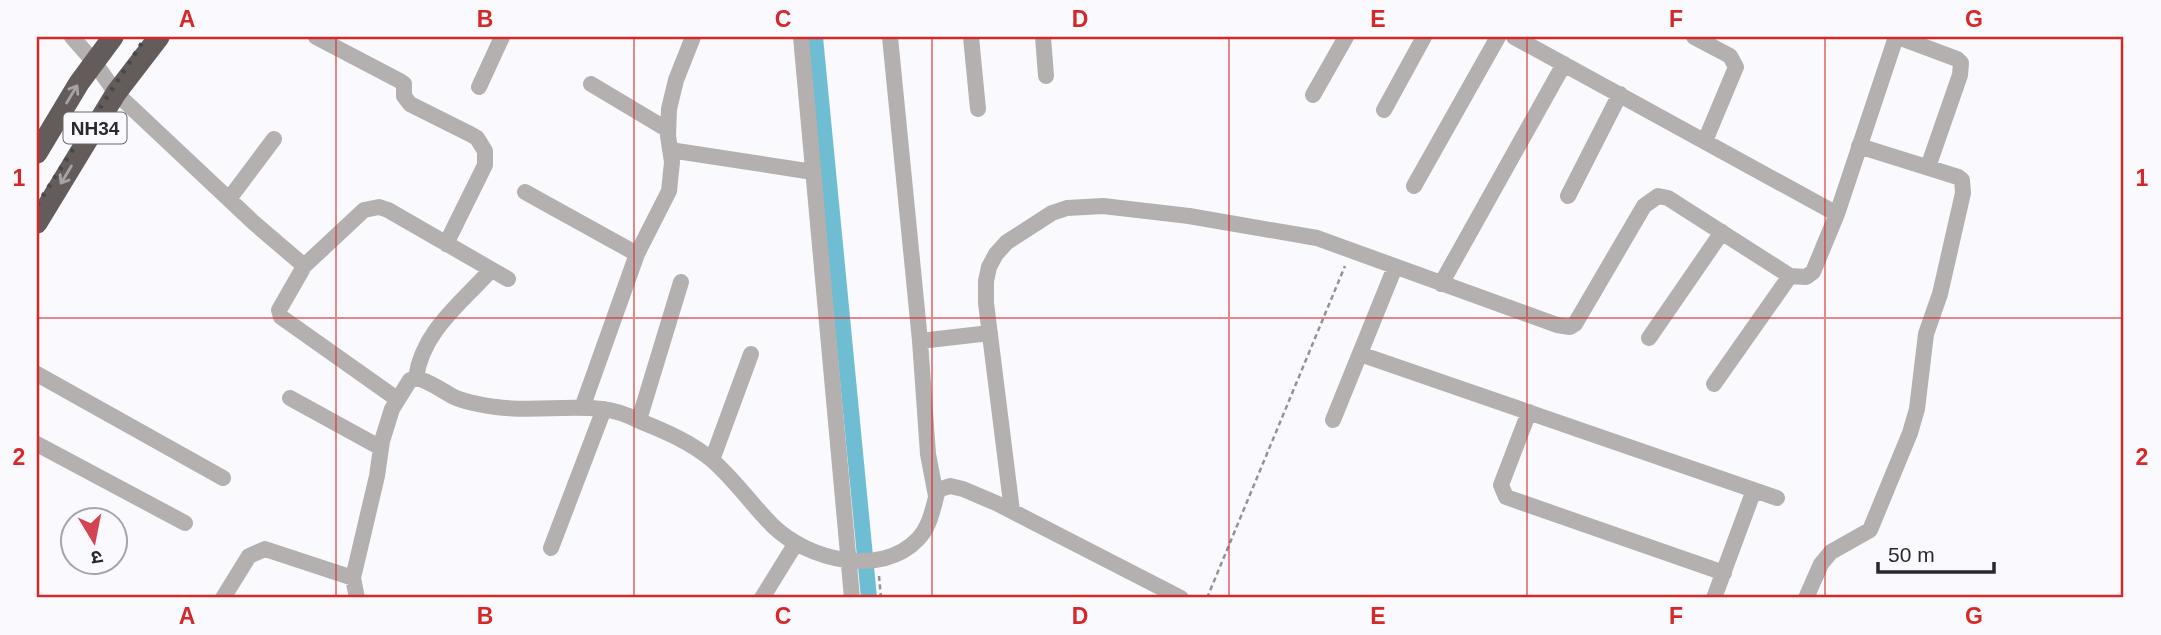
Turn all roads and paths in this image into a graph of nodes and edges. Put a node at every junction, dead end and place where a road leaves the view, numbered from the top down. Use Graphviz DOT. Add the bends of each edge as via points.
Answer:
graph roads {
  1 [pos="72,37"];
  2 [pos="113,37"];
  3 [pos="159,37"];
  4 [pos="316,37"];
  5 [pos="502,37"];
  6 [pos="693,37"];
  7 [pos="801,37"];
  8 [pos="890,37"];
  9 [pos="971,37"];
  10 [pos="1043,37"];
  11 [pos="1346,37"];
  12 [pos="1423,37"];
  13 [pos="1498,37"];
  14 [pos="1514,37"];
  15 [pos="1694,37"];
  16 [pos="1897,37"];
  17 [pos="94,62"];
  18 [pos="1564,64"];
  19 [pos="1046,76"];
  20 [pos="591,84"];
  21 [pos="479,87"];
  22 [pos="116,93"];
  23 [pos="1620,94"];
  24 [pos="1313,95"];
  25 [pos="978,109"];
  26 [pos="1384,110"];
  27 [pos="667,130"];
  28 [pos="274,139"];
  29 [pos="1706,141"];
  30 [pos="1859,146"];
  31 [pos="670,150"];
  32 [pos="37,153"];
  33 [pos="1928,167"];
  34 [pos="813,172"];
  35 [pos="1414,186"];
  36 [pos="525,192"];
  37 [pos="1568,196"];
  38 [pos="229,200"];
  39 [pos="1837,214"];
  40 [pos="37,223"];
  41 [pos="1722,232"];
  42 [pos="446,244"];
  43 [pos="1352,250"];
  44 [pos="637,254"];
  45 [pos="303,267"];
  46 [pos="1395,267"];
  47 [pos="491,270"];
  48 [pos="1790,276"];
  49 [pos="508,279"];
  50 [pos="681,282"];
  51 [pos="1441,284"];
  52 [pos="989,333"];
  53 [pos="1649,338"];
  54 [pos="920,341"];
  55 [pos="751,354"];
  56 [pos="1360,354"];
  57 [pos="37,374"];
  58 [pos="416,378"];
  59 [pos="1714,384"];
  60 [pos="290,398"];
  61 [pos="397,399"];
  62 [pos="582,408"];
  63 [pos="604,409"];
  64 [pos="1529,412"];
  65 [pos="639,420"];
  66 [pos="1333,421"];
  67 [pos="37,444"];
  68 [pos="381,448"];
  69 [pos="712,460"];
  70 [pos="223,478"];
  71 [pos="1754,490"];
  72 [pos="936,496"];
  73 [pos="1777,498"];
  74 [pos="1012,511"];
  75 [pos="185,523"];
  76 [pos="796,543"];
  77 [pos="551,548"];
  78 [pos="863,560"];
  79 [pos="1724,573"];
  80 [pos="353,578"];
  81 [pos="1150,591"];
  82 [pos="1720,597"];
  83 [pos="223,598"];
  84 [pos="356,598"];
  85 [pos="762,598"];
  86 [pos="852,598"];
  87 [pos="881,598"];
  88 [pos="1181,598"];
  89 [pos="1207,598"];
  90 [pos="1806,598"];
  1 -- 17 [label="street"];
  2 -- 17 [label="highway, NH34"];
  3 -- 22 [label="highway, NH34"];
  4 -- 42 [label="street" via="400,81 410,104 482,144 485,165"];
  5 -- 21 [label="street"];
  6 -- 27 [label="street" via="676,79"];
  7 -- 34 [label="street"];
  8 -- 54 [label="street"];
  9 -- 25 [label="street"];
  10 -- 19 [label="street"];
  11 -- 24 [label="street"];
  12 -- 26 [label="street"];
  13 -- 35 [label="street"];
  14 -- 18 [label="street"];
  15 -- 29 [label="street" via="1730,56 1736,67"];
  16 -- 30 [label="street"];
  16 -- 33 [label="street" via="1961,63"];
  17 -- 22 [label="street"];
  32 -- 17 [label="highway, NH34, one-way"];
  18 -- 23 [label="street"];
  18 -- 51 [label="street"];
  20 -- 27 [label="street"];
  22 -- 38 [label="street"];
  22 -- 40 [label="highway, NH34, one-way"];
  23 -- 29 [label="street"];
  23 -- 37 [label="street"];
  27 -- 31 [label="street"];
  28 -- 38 [label="street"];
  29 -- 39 [label="street"];
  30 -- 33 [label="street"];
  30 -- 39 [label="street"];
  31 -- 34 [label="street"];
  31 -- 44 [label="street" via="669,191"];
  33 -- 90 [label="street" via="1958,177 1964,188 1926,334 1914,421 1870,530 1830,552"];
  34 -- 78 [label="street"];
  36 -- 44 [label="street"];
  38 -- 45 [label="street"];
  39 -- 48 [label="street" via="1813,272 1807,277"];
  41 -- 48 [label="street"];
  41 -- 51 [label="street" via="1668,198 1651,199 1570,327"];
  41 -- 53 [label="street"];
  42 -- 45 [label="street" via="388,210 370,208"];
  42 -- 47 [label="street"];
  43 -- 46 [label="street"];
  43 -- 52 [label="street" via="1289,232 1177,214 1103,206 1067,208 1035,222 996,254 986,281"];
  43 -- 89 [label="path"];
  44 -- 62 [label="street"];
  45 -- 61 [label="street" via="279,310 281,317"];
  46 -- 51 [label="street"];
  46 -- 56 [label="street"];
  47 -- 49 [label="street"];
  47 -- 58 [label="street" via="433,333 421,354"];
  48 -- 59 [label="street"];
  50 -- 65 [label="street"];
  52 -- 54 [label="street"];
  52 -- 74 [label="street"];
  54 -- 72 [label="street" via="928,454"];
  55 -- 69 [label="street"];
  56 -- 64 [label="street"];
  56 -- 66 [label="street"];
  57 -- 70 [label="street"];
  58 -- 61 [label="street"];
  58 -- 62 [label="street" via="456,398 495,407"];
  60 -- 68 [label="street"];
  61 -- 68 [label="street"];
  62 -- 63 [label="street"];
  63 -- 65 [label="street"];
  63 -- 77 [label="street"];
  64 -- 71 [label="street"];
  64 -- 79 [label="street" via="1501,485 1506,497"];
  65 -- 69 [label="street" via="692,445"];
  67 -- 75 [label="street"];
  68 -- 80 [label="street"];
  69 -- 76 [label="street" via="775,528"];
  71 -- 73 [label="street"];
  71 -- 79 [label="street"];
  72 -- 74 [label="street" via="950,486"];
  72 -- 78 [label="street" via="929,523 918,539 894,554"];
  74 -- 81 [label="street"];
  76 -- 78 [label="street" via="820,555"];
  76 -- 85 [label="street"];
  78 -- 86 [label="street"];
  78 -- 87 [label="path"];
  79 -- 82 [label="street"];
  80 -- 83 [label="street" via="265,549 249,556"];
  80 -- 84 [label="street"];
  81 -- 88 [label="street"];
}
